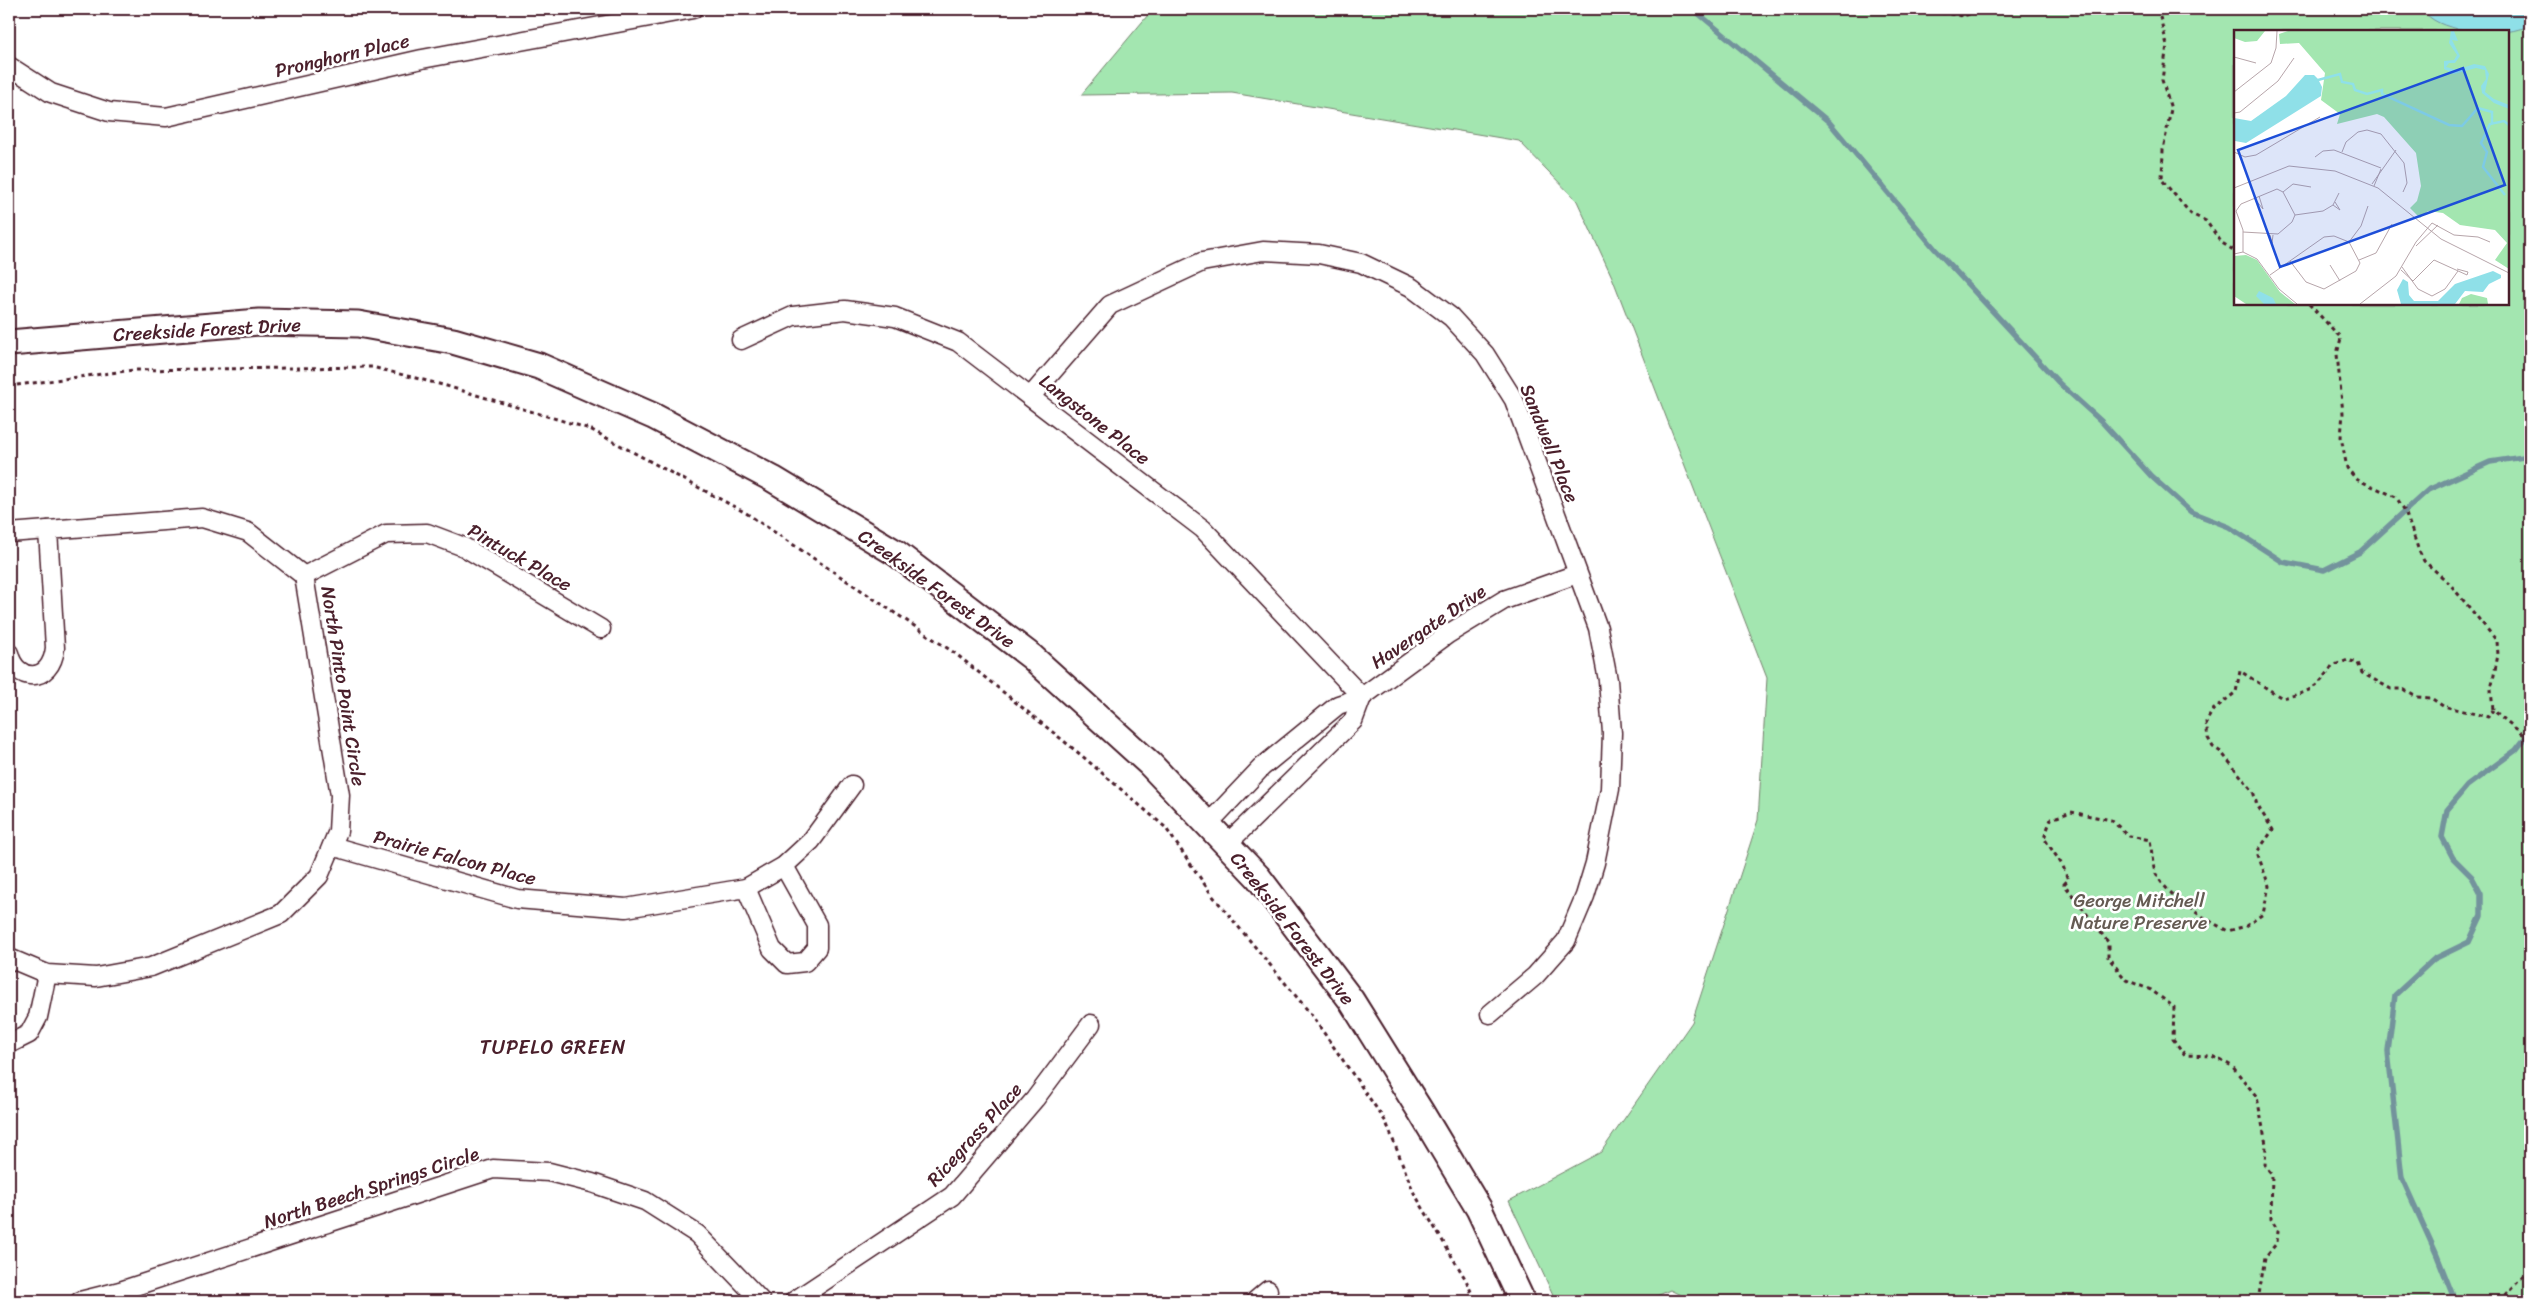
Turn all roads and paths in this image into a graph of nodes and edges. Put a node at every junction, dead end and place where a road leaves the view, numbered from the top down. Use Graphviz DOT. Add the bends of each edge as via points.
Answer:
graph roads {
  1 [pos="693,9"];
  2 [pos="1918,9"];
  3 [pos="1985,9"];
  4 [pos="2158,9"];
  5 [pos="9,66"];
  6 [pos="2234,250"];
  7 [pos="2310,305"];
  8 [pos="742,340"];
  9 [pos="9,343"];
  10 [pos="9,386"];
  11 [pos="1031,396"];
  12 [pos="48,530"];
  13 [pos="9,533"];
  14 [pos="1577,574"];
  15 [pos="304,576"];
  16 [pos="601,629"];
  17 [pos="9,653"];
  18 [pos="1362,697"];
  19 [pos="2493,710"];
  20 [pos="2530,740"];
  21 [pos="852,785"];
  22 [pos="1208,824"];
  23 [pos="1227,844"];
  24 [pos="332,846"];
  25 [pos="784,866"];
  26 [pos="746,888"];
  27 [pos="10,964"];
  28 [pos="47,974"];
  29 [pos="1490,1014"];
  30 [pos="1090,1024"];
  31 [pos="9,1042"];
  32 [pos="2530,1268"];
  33 [pos="121,1296"];
  34 [pos="80,1301"];
  35 [pos="762,1301"];
  36 [pos="794,1301"];
  37 [pos="1475,1301"];
  38 [pos="1522,1301"];
  39 [pos="2258,1301"];
  40 [pos="2498,1301"];
  1 -- 5 [label="street, Pronghorn Place" via="422,59 166,116 109,112 51,93"];
  2 -- 3 [label="path" via="1963,16"];
  4 -- 6 [label="path" via="2167,45 2162,80 2171,109 2163,150 2162,180 2191,214 2206,221 2222,243"];
  7 -- 19 [label="path" via="2341,338 2337,354 2343,413 2341,437 2347,468 2356,479 2396,497 2406,511 2424,561 2449,583 2497,641 2498,655 2491,690"];
  8 -- 11 [label="street, Langstone Place" via="793,316 845,310 895,317 958,342"];
  9 -- 22 [label="main road, Creekside Forest Drive" via="259,322 358,324 452,341 540,366 679,429 773,478 896,553 1032,657 1150,764"];
  10 -- 37 [label="path" via="133,370 372,367 590,429 746,513 956,654 1082,755 1165,827 1212,895 1310,1013 1386,1122 1414,1193"];
  11 -- 14 [label="street, Sandwell Place" via="1110,304 1202,262 1263,251 1319,254 1361,263 1411,287 1452,317 1485,354 1514,400"];
  11 -- 18 [label="street, Langstone Place" via="1204,529"];
  12 -- 13 [label="street, North Pinto Point Circle"];
  12 -- 15 [label="street, North Pinto Point Circle" via="202,518 248,532"];
  12 -- 17 [label="street" via="55,648 52,664 46,673 26,674 11,661"];
  14 -- 18 [label="street, Havergate Drive" via="1504,600 1448,634"];
  14 -- 29 [label="street, Sandwell Place" via="1598,628 1608,680 1612,733 1610,789 1595,863 1566,941 1536,976"];
  15 -- 16 [label="street, Pintuck Place" via="386,534 427,533 464,546"];
  15 -- 24 [label="street, North Pinto Point Circle" via="340,795 338,831"];
  18 -- 22 [label="street, Havergate Drive" via="1338,705 1262,767"];
  18 -- 23 [label="street" via="1353,721"];
  19 -- 20 [label="path"];
  19 -- 39 [label="path" via="2488,716 2442,706 2431,698 2416,697 2403,689 2391,689 2362,673 2358,663 2348,660 2332,666 2324,679 2306,693 2282,698 2240,671 2236,692 2213,710 2206,722 2208,738 2253,791 2257,805 2273,830 2257,852 2269,886 2263,914 2246,926 2228,931 2194,913 2170,892 2156,874 2150,840 2129,836 2111,820 2070,812 2051,819 2044,838 2063,866 2068,880 2064,884 2108,942 2108,957 2126,980 2151,990 2174,1007 2172,1039 2185,1055 2212,1056 2232,1066 2257,1098 2266,1144 2265,1166 2272,1174 2271,1219 2278,1231 2277,1243 2265,1257"];
  21 -- 25 [label="street, Prairie Falcon Place" via="811,840"];
  22 -- 23 [label="main road, Creekside Forest Drive"];
  23 -- 38 [label="main road, Creekside Forest Drive" via="1258,877 1351,1000 1479,1209"];
  24 -- 26 [label="street, Prairie Falcon Place" via="517,899 626,908"];
  24 -- 28 [label="street, North Pinto Point Circle" via="319,876 281,914 151,966 96,977"];
  25 -- 26 [label="street, Prairie Falcon Place"];
  25 -- 26 [label="street" via="817,925 817,948 805,962 787,964 772,949"];
  27 -- 28 [label="street, North Pinto Point Circle"];
  28 -- 31 [label="street" via="38,1017 29,1034 11,1044"];
  30 -- 36 [label="street, Ricegrass Place" via="1034,1099 952,1196"];
  32 -- 40 [label="path"];
  33 -- 34 [label="street, North Beech Springs Circle"];
  33 -- 35 [label="street, North Beech Springs Circle" via="493,1169 549,1172 645,1201 697,1234"];
}
